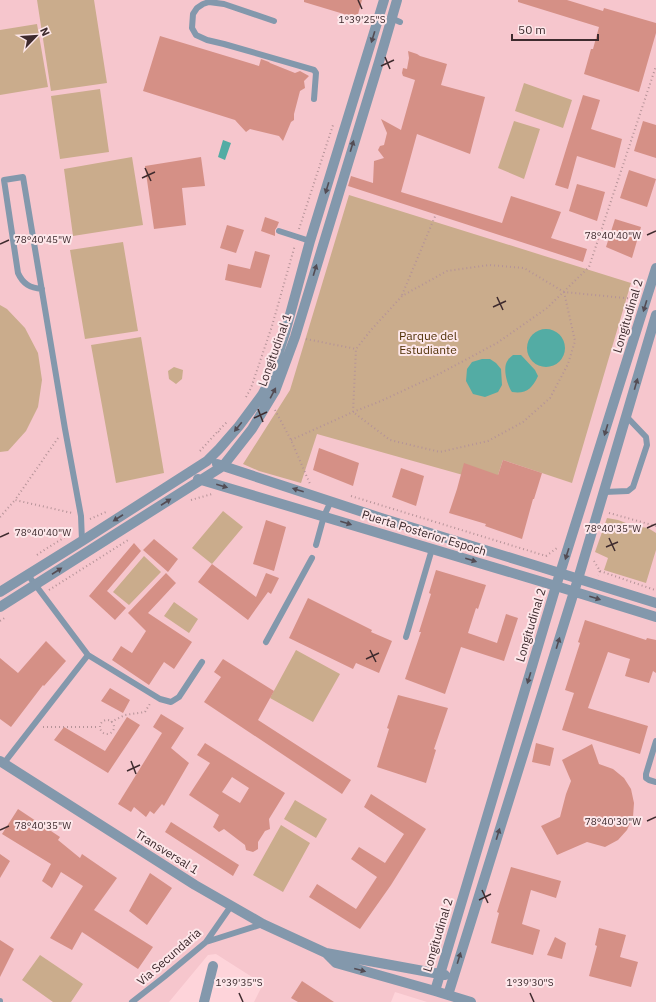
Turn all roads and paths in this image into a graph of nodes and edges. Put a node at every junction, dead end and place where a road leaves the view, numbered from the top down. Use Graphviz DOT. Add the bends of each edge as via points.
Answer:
graph roads {
  1 [pos="384,0"];
  2 [pos="397,0"];
  3 [pos="274,21"];
  4 [pos="656,66"];
  5 [pos="314,99"];
  6 [pos="333,125"];
  7 [pos="2,180"];
  8 [pos="436,214"];
  9 [pos="279,231"];
  10 [pos="297,237"];
  11 [pos="310,241"];
  12 [pos="656,268"];
  13 [pos="42,289"];
  14 [pos="564,292"];
  15 [pos="402,296"];
  16 [pos="646,300"];
  17 [pos="656,315"];
  18 [pos="295,337"];
  19 [pos="356,349"];
  20 [pos="245,400"];
  21 [pos="270,400"];
  22 [pos="353,412"];
  23 [pos="626,416"];
  24 [pos="231,418"];
  25 [pos="65,428"];
  26 [pos="218,431"];
  27 [pos="228,439"];
  28 [pos="291,440"];
  29 [pos="200,452"];
  30 [pos="206,461"];
  31 [pos="222,466"];
  32 [pos="184,476"];
  33 [pos="201,480"];
  34 [pos="302,481"];
  35 [pos="309,483"];
  36 [pos="317,485"];
  37 [pos="604,492"];
  38 [pos="213,494"];
  39 [pos="347,494"];
  40 [pos="315,496"];
  41 [pos="15,500"];
  42 [pos="191,500"];
  43 [pos="331,501"];
  44 [pos="106,512"];
  45 [pos="607,512"];
  46 [pos="81,516"];
  47 [pos="324,516"];
  48 [pos="0,517"];
  49 [pos="81,524"];
  50 [pos="656,526"];
  51 [pos="131,538"];
  52 [pos="82,541"];
  53 [pos="316,545"];
  54 [pos="432,548"];
  55 [pos="569,548"];
  56 [pos="36,556"];
  57 [pos="592,557"];
  58 [pos="312,558"];
  59 [pos="600,571"];
  60 [pos="561,573"];
  61 [pos="28,575"];
  62 [pos="578,579"];
  63 [pos="595,584"];
  64 [pos="35,585"];
  65 [pos="556,586"];
  66 [pos="656,591"];
  67 [pos="0,592"];
  68 [pos="574,592"];
  69 [pos="42,594"];
  70 [pos="656,603"];
  71 [pos="0,607"];
  72 [pos="6,617"];
  73 [pos="656,618"];
  74 [pos="0,621"];
  75 [pos="406,637"];
  76 [pos="266,642"];
  77 [pos="88,655"];
  78 [pos="202,662"];
  79 [pos="154,696"];
  80 [pos="516,719"];
  81 [pos="111,722"];
  82 [pos="533,725"];
  83 [pos="32,727"];
  84 [pos="99,727"];
  85 [pos="656,741"];
  86 [pos="2,762"];
  87 [pos="656,782"];
  88 [pos="231,906"];
  89 [pos="263,924"];
  90 [pos="206,942"];
  91 [pos="326,953"];
  92 [pos="213,966"];
  93 [pos="440,974"];
  94 [pos="453,977"];
  95 [pos="435,991"];
  96 [pos="448,995"];
  97 [pos="132,1002"];
  98 [pos="204,1002"];
  99 [pos="470,1002"];
  1 -- 11 [label="street, Longitudinal 1, one-way"];
  18 -- 2 [label="street, Longitudinal 1, one-way" via="378,62 396,20"];
  3 -- 5 [label="lane" via="224,4 209,2 197,8 193,14 192,28 196,35 206,40 314,70"];
  4 -- 14 [label="path" via="589,267"];
  6 -- 10 [label="path"];
  7 -- 13 [label="lane" via="18,274 27,285"];
  7 -- 13 [label="lane" via="23,177"];
  8 -- 15 [label="path"];
  9 -- 10 [label="lane"];
  10 -- 11 [label="lane"];
  10 -- 20 [label="path" via="272,326"];
  11 -- 27 [label="street, Longitudinal 1, one-way" via="285,333 268,382 262,395"];
  12 -- 16 [label="street, Longitudinal 2"];
  13 -- 25 [label="lane"];
  14 -- 15 [label="path" via="524,268 489,265 447,271"];
  14 -- 16 [label="path"];
  14 -- 22 [label="path" via="547,308 497,343 439,374"];
  14 -- 22 [label="path" via="576,342 568,364 550,398 523,422 488,441 440,452 390,440"];
  15 -- 19 [label="path"];
  16 -- 55 [label="street, Longitudinal 2, one-way"];
  23 -- 17 [label="street, one-way"];
  18 -- 19 [label="path"];
  21 -- 18 [label="street, Longitudinal 1, one-way"];
  19 -- 22 [label="path"];
  21 -- 28 [label="path"];
  21 -- 31 [label="street, Longitudinal 1" via="252,429"];
  22 -- 28 [label="path"];
  23 -- 37 [label="street"];
  23 -- 37 [label="lane" via="646,437 647,445 633,487 628,492"];
  24 -- 26 [label="path"];
  25 -- 41 [label="path"];
  25 -- 46 [label="lane"];
  26 -- 27 [label="path"];
  26 -- 29 [label="path"];
  27 -- 30 [label="street, Longitudinal 1"];
  28 -- 35 [label="path"];
  30 -- 31 [label="street, Puerta Posterior Espoch"];
  30 -- 32 [label="street, Longitudinal 1"];
  31 -- 33 [label="street, Longitudinal 1"];
  40 -- 31 [label="street, Puerta Posterior Espoch, one-way"];
  32 -- 33 [label="street, Puerta Posterior Espoch"];
  32 -- 52 [label="street, Longitudinal 1, one-way"];
  33 -- 47 [label="street, Puerta Posterior Espoch, one-way"];
  64 -- 33 [label="street, Longitudinal 1, one-way"];
  34 -- 35 [label="path"];
  35 -- 36 [label="path"];
  35 -- 40 [label="path"];
  37 -- 62 [label="street"];
  38 -- 42 [label="path"];
  39 -- 55 [label="path" via="546,556 558,547"];
  40 -- 43 [label="street, Puerta Posterior Espoch"];
  41 -- 46 [label="path"];
  41 -- 48 [label="path"];
  43 -- 47 [label="lane"];
  43 -- 60 [label="street, Puerta Posterior Espoch"];
  44 -- 49 [label="path"];
  45 -- 50 [label="path"];
  46 -- 49 [label="lane"];
  47 -- 53 [label="lane"];
  47 -- 54 [label="street, Puerta Posterior Espoch, one-way"];
  49 -- 52 [label="lane"];
  49 -- 56 [label="path"];
  51 -- 69 [label="path"];
  52 -- 61 [label="street, Longitudinal 1"];
  54 -- 65 [label="street, Puerta Posterior Espoch, one-way"];
  54 -- 75 [label="lane"];
  55 -- 60 [label="street, Longitudinal 2, one-way"];
  57 -- 59 [label="path"];
  58 -- 76 [label="lane"];
  59 -- 63 [label="path"];
  59 -- 66 [label="path"];
  60 -- 62 [label="street, Puerta Posterior Espoch"];
  60 -- 65 [label="street, Longitudinal 2"];
  61 -- 64 [label="lane"];
  61 -- 67 [label="street, Longitudinal 1"];
  62 -- 63 [label="street, Puerta Posterior Espoch"];
  62 -- 68 [label="street"];
  63 -- 70 [label="street, Puerta Posterior Espoch"];
  64 -- 69 [label="lane"];
  64 -- 71 [label="street, Longitudinal 1"];
  65 -- 68 [label="street, Puerta Posterior Espoch"];
  65 -- 80 [label="street, Longitudinal 2, one-way"];
  68 -- 73 [label="street, Puerta Posterior Espoch, one-way"];
  82 -- 68 [label="street, one-way"];
  69 -- 77 [label="lane"];
  72 -- 74 [label="path"];
  77 -- 79 [label="lane"];
  77 -- 83 [label="lane"];
  78 -- 79 [label="lane" via="180,698 171,702"];
  79 -- 81 [label="path" via="145,712 125,715"];
  80 -- 82 [label="street"];
  80 -- 93 [label="street, Longitudinal 2"];
  81 -- 84 [label="path" via="102,722"];
  81 -- 84 [label="path" via="114,727 111,733 102,733"];
  94 -- 82 [label="street, one-way"];
  83 -- 84 [label="path"];
  83 -- 86 [label="lane"];
  85 -- 87 [label="lane" via="646,774 646,778"];
  86 -- 88 [label="street, Transversal 1"];
  88 -- 89 [label="street, Transversal 1"];
  88 -- 90 [label="lane, Via Secundaria"];
  89 -- 90 [label="lane"];
  89 -- 91 [label="street, Transversal 1"];
  90 -- 97 [label="lane, Via Secundaria"];
  91 -- 93 [label="street, Transversal 1"];
  91 -- 95 [label="street, Transversal 1, one-way" via="336,964"];
  92 -- 98 [label="street"];
  93 -- 94 [label="street, Transversal 1"];
  93 -- 95 [label="street, Longitudinal 2"];
  94 -- 96 [label="street"];
  95 -- 96 [label="street, Transversal 1"];
  96 -- 99 [label="street, Transversal 1"];
}
